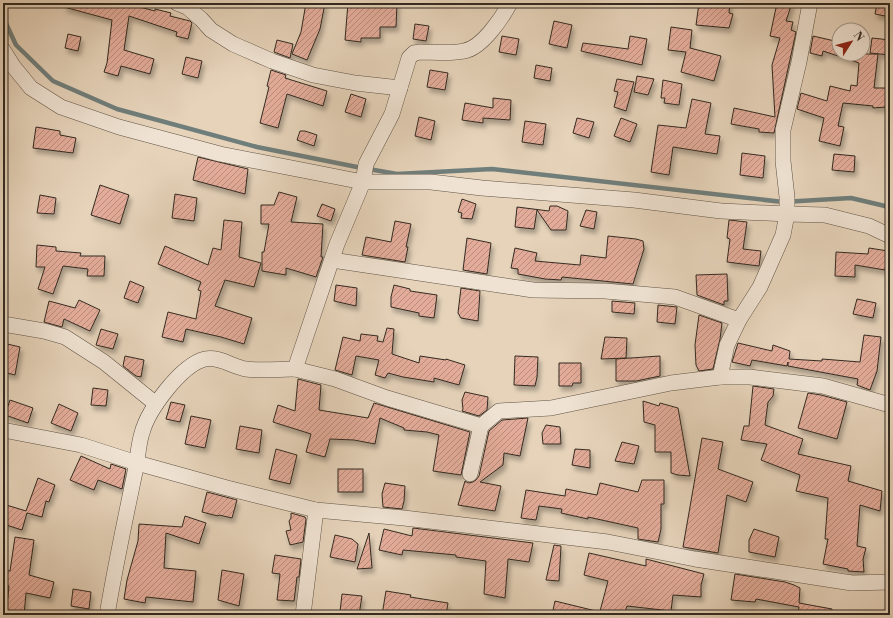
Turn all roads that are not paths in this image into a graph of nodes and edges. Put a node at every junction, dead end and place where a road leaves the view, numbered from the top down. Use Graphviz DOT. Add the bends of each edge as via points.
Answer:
graph roads {
  1 [pos="177,3"];
  2 [pos="510,3"];
  3 [pos="810,3"];
  4 [pos="3,50"];
  5 [pos="400,88"];
  6 [pos="364,174"];
  7 [pos="787,206"];
  8 [pos="890,236"];
  9 [pos="332,260"];
  10 [pos="739,320"];
  11 [pos="3,324"];
  12 [pos="295,369"];
  13 [pos="720,378"];
  14 [pos="156,404"];
  15 [pos="890,406"];
  16 [pos="481,426"];
  17 [pos="3,430"];
  18 [pos="137,463"];
  19 [pos="470,474"];
  20 [pos="316,510"];
  21 [pos="890,582"];
  22 [pos="107,615"];
  23 [pos="303,615"];
  1 -- 5 [label="street" via="188,7 211,30 233,44 272,60 313,75"];
  2 -- 5 [label="street" via="494,29 477,45 465,51 414,53 409,58"];
  3 -- 7 [label="street" via="783,130"];
  4 -- 6 [label="street" via="31,88 62,107 119,127 220,154"];
  5 -- 6 [label="street" via="392,114"];
  6 -- 7 [label="street" via="721,211"];
  6 -- 9 [label="street"];
  7 -- 8 [label="street" via="869,226"];
  7 -- 10 [label="street" via="783,235 763,280"];
  9 -- 10 [label="street" via="533,290 605,291 675,297"];
  9 -- 12 [label="street"];
  10 -- 13 [label="street" via="727,345"];
  11 -- 14 [label="street" via="65,337 104,362"];
  12 -- 14 [label="street" via="246,369 206,358 181,373"];
  12 -- 16 [label="street" via="335,379 387,398"];
  13 -- 15 [label="street" via="750,378 823,386"];
  13 -- 16 [label="street" via="672,383 551,408 499,411"];
  14 -- 18 [label="street" via="142,433"];
  16 -- 19 [label="street"];
  17 -- 18 [label="street" via="81,445"];
  18 -- 20 [label="street"];
  18 -- 22 [label="street"];
  20 -- 21 [label="street" via="608,542 852,584"];
  20 -- 23 [label="street"];
}
